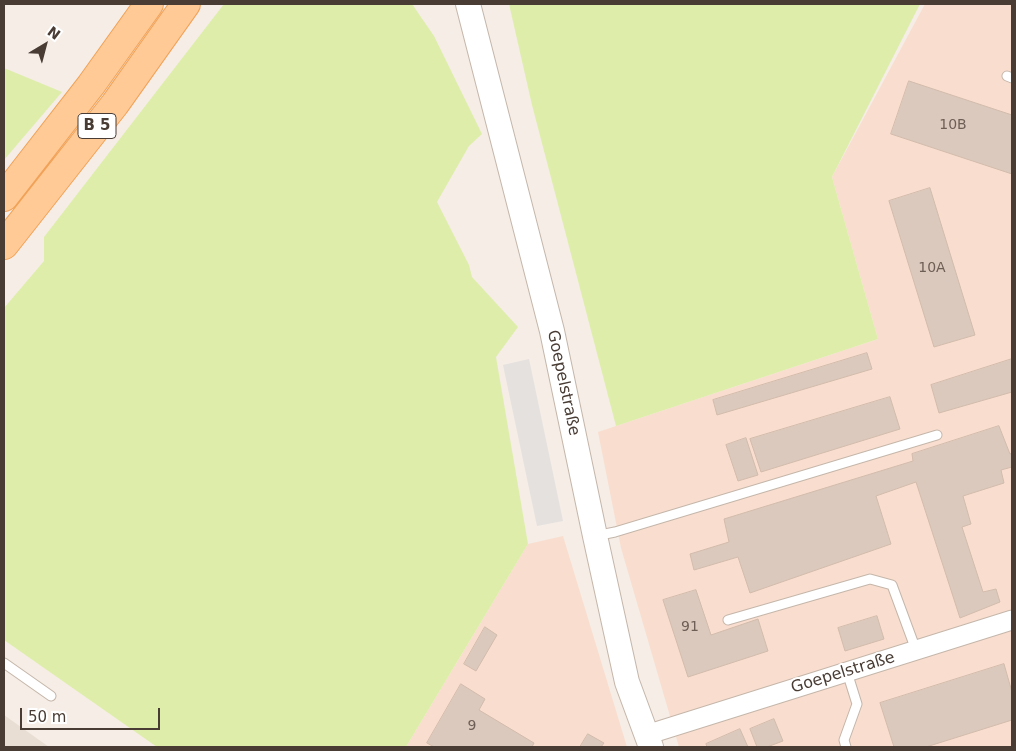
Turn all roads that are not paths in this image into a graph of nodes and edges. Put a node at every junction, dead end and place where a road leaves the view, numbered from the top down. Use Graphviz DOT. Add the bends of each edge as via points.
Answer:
graph roads {
  1 [pos="149,4"];
  2 [pos="186,4"];
  3 [pos="454,4"];
  4 [pos="468,4"];
  5 [pos="476,32"];
  6 [pos="4,197"];
  7 [pos="4,246"];
  8 [pos="937,435"];
  9 [pos="595,536"];
  10 [pos="728,620"];
  11 [pos="1012,620"];
  12 [pos="916,650"];
  13 [pos="4,664"];
  14 [pos="846,672"];
  15 [pos="51,696"];
  16 [pos="648,741"];
  17 [pos="846,747"];
  1 -- 6 [label="main road, B 5"];
  2 -- 7 [label="main road, B 5" via="115,104"];
  3 -- 5 [label="street, Goepelstraße"];
  4 -- 5 [label="street, Goepelstraße"];
  5 -- 9 [label="street, Goepelstraße" via="552,331"];
  8 -- 9 [label="lane"];
  9 -- 16 [label="street, Goepelstraße" via="627,682"];
  10 -- 12 [label="lane" via="870,579 892,585"];
  11 -- 12 [label="street, Goepelstraße"];
  12 -- 14 [label="street, Goepelstraße"];
  13 -- 15 [label="lane"];
  14 -- 16 [label="street, Goepelstraße"];
  14 -- 17 [label="lane" via="857,704 844,740"];
}
